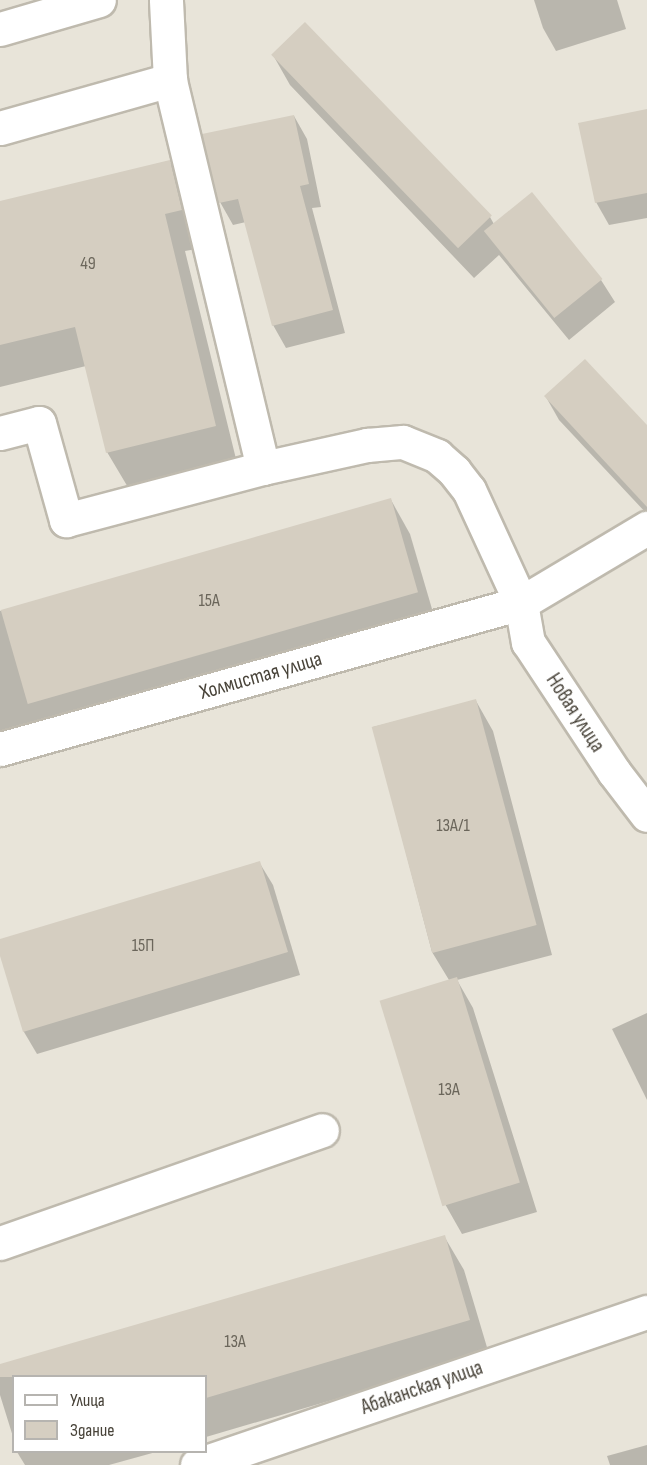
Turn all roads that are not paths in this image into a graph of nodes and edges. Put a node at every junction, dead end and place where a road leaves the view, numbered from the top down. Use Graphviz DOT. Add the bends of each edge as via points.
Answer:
graph roads {
  1 [pos="99,0"];
  2 [pos="166,0"];
  3 [pos="0,29"];
  4 [pos="170,80"];
  5 [pos="0,128"];
  6 [pos="0,433"];
  7 [pos="263,468"];
  8 [pos="647,528"];
  9 [pos="521,603"];
  10 [pos="0,749"];
  11 [pos="647,815"];
  12 [pos="322,1130"];
  13 [pos="0,1243"];
  14 [pos="647,1312"];
  15 [pos="197,1465"];
  1 -- 3 [label="street"];
  2 -- 4 [label="street"];
  4 -- 5 [label="street"];
  4 -- 7 [label="street"];
  6 -- 7 [label="street, Новая улица" via="39,423 66,520"];
  7 -- 9 [label="street, Новая улица" via="385,442 404,442 437,456 469,490"];
  8 -- 9 [label="street, Холмистая улица"];
  9 -- 10 [label="street, Холмистая улица"];
  9 -- 11 [label="street, Новая улица" via="528,642"];
  12 -- 13 [label="street"];
  14 -- 15 [label="street, Абаканская улица"];
}
